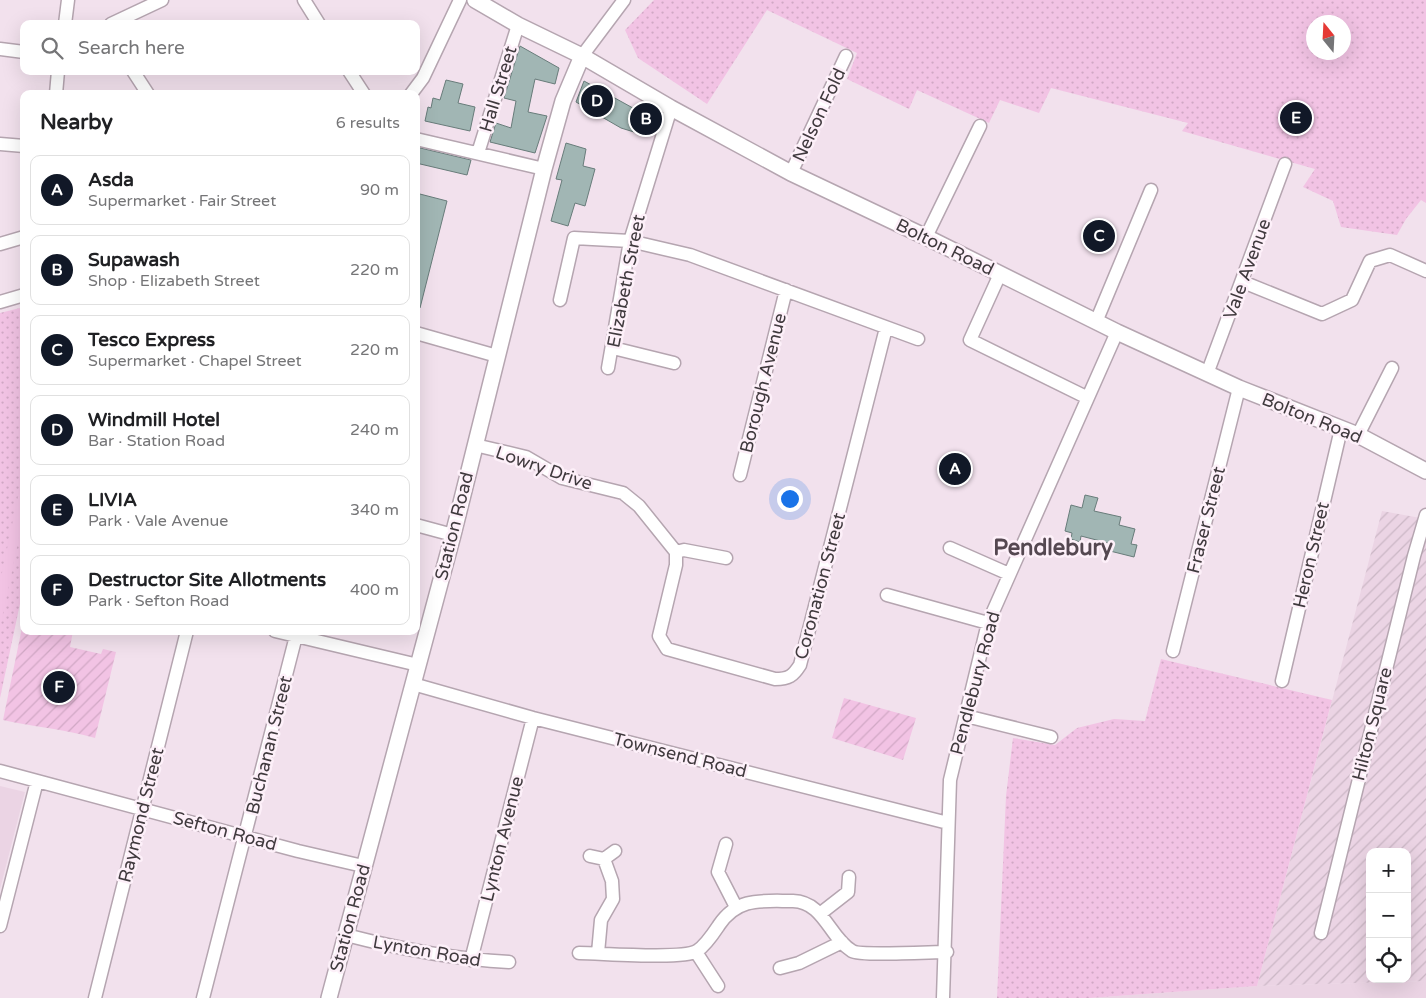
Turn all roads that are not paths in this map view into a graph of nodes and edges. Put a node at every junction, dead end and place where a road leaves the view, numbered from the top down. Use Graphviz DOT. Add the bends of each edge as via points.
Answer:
graph roads {
  1 [pos="68,0"];
  2 [pos="162,0"];
  3 [pos="304,0"];
  4 [pos="460,0"];
  5 [pos="475,0"];
  6 [pos="624,0"];
  7 [pos="66,20"];
  8 [pos="120,20"];
  9 [pos="316,20"];
  10 [pos="518,25"];
  11 [pos="0,48"];
  12 [pos="20,51"];
  13 [pos="582,56"];
  14 [pos="846,56"];
  15 [pos="58,75"];
  16 [pos="136,75"];
  17 [pos="352,75"];
  18 [pos="56,90"];
  19 [pos="145,90"];
  20 [pos="361,90"];
  21 [pos="414,90"];
  22 [pos="671,108"];
  23 [pos="980,126"];
  24 [pos="420,140"];
  25 [pos="0,144"];
  26 [pos="20,146"];
  27 [pos="478,153"];
  28 [pos="1285,164"];
  29 [pos="544,169"];
  30 [pos="791,173"];
  31 [pos="1151,190"];
  32 [pos="926,236"];
  33 [pos="20,238"];
  34 [pos="630,241"];
  35 [pos="0,244"];
  36 [pos="1426,271"];
  37 [pos="1000,274"];
  38 [pos="1242,282"];
  39 [pos="786,290"];
  40 [pos="20,296"];
  41 [pos="560,300"];
  42 [pos="0,302"];
  43 [pos="1096,322"];
  44 [pos="886,328"];
  45 [pos="1116,332"];
  46 [pos="420,334"];
  47 [pos="918,339"];
  48 [pos="613,348"];
  49 [pos="497,356"];
  50 [pos="674,363"];
  51 [pos="608,368"];
  52 [pos="1392,368"];
  53 [pos="1207,374"];
  54 [pos="1239,388"];
  55 [pos="1086,397"];
  56 [pos="1341,429"];
  57 [pos="1358,435"];
  58 [pos="475,445"];
  59 [pos="1426,471"];
  60 [pos="740,475"];
  61 [pos="1426,515"];
  62 [pos="420,526"];
  63 [pos="453,535"];
  64 [pos="950,548"];
  65 [pos="676,552"];
  66 [pos="726,558"];
  67 [pos="1009,574"];
  68 [pos="887,595"];
  69 [pos="988,623"];
  70 [pos="187,635"];
  71 [pos="292,635"];
  72 [pos="296,636"];
  73 [pos="313,636"];
  74 [pos="1173,651"];
  75 [pos="418,665"];
  76 [pos="1282,681"];
  77 [pos="413,684"];
  78 [pos="966,716"];
  79 [pos="533,718"];
  80 [pos="1051,737"];
  81 [pos="0,771"];
  82 [pos="37,781"];
  83 [pos="142,810"];
  84 [pos="948,823"];
  85 [pos="245,836"];
  86 [pos="726,844"];
  87 [pos="615,851"];
  88 [pos="590,856"];
  89 [pos="604,859"];
  90 [pos="364,866"];
  91 [pos="849,877"];
  92 [pos="736,907"];
  93 [pos="821,913"];
  94 [pos="0,926"];
  95 [pos="1321,933"];
  96 [pos="346,935"];
  97 [pos="842,942"];
  98 [pos="696,952"];
  99 [pos="946,952"];
  100 [pos="579,953"];
  101 [pos="598,953"];
  102 [pos="471,960"];
  103 [pos="509,962"];
  104 [pos="780,968"];
  105 [pos="718,986"];
  106 [pos="95,998"];
  107 [pos="204,998"];
  108 [pos="329,998"];
  109 [pos="944,998"];
  1 -- 7 [label="street"];
  2 -- 8 [label="street"];
  3 -- 9 [label="street"];
  4 -- 21 [label="street" via="423,78"];
  5 -- 10 [label="main road, Bolton Road"];
  6 -- 13 [label="street"];
  10 -- 13 [label="main road, Bolton Road"];
  10 -- 27 [label="street, Hall Street"];
  11 -- 12 [label="street"];
  13 -- 22 [label="main road, Bolton Road"];
  13 -- 29 [label="main road, Station Road" via="566,93"];
  14 -- 30 [label="street, Nelson Fold"];
  15 -- 18 [label="street"];
  16 -- 19 [label="street"];
  17 -- 20 [label="street"];
  22 -- 30 [label="main road, Bolton Road"];
  22 -- 34 [label="street, Elizabeth Street"];
  23 -- 32 [label="street"];
  24 -- 27 [label="street"];
  25 -- 26 [label="street"];
  27 -- 29 [label="street"];
  28 -- 38 [label="street, Vale Avenue"];
  29 -- 49 [label="main road, Station Road"];
  30 -- 32 [label="main road, Bolton Road"];
  31 -- 43 [label="street"];
  32 -- 37 [label="main road, Bolton Road"];
  33 -- 35 [label="street"];
  34 -- 39 [label="street" via="690,255"];
  34 -- 41 [label="street" via="574,238"];
  34 -- 48 [label="street, Elizabeth Street"];
  36 -- 38 [label="street" via="1390,255 1370,261 1352,300 1322,314"];
  37 -- 43 [label="main road, Bolton Road"];
  37 -- 55 [label="street" via="970,340"];
  38 -- 53 [label="street, Vale Avenue"];
  39 -- 44 [label="street"];
  39 -- 60 [label="street, Borough Avenue"];
  40 -- 42 [label="street"];
  43 -- 45 [label="main road, Bolton Road"];
  44 -- 47 [label="street"];
  44 -- 65 [label="street, Coronation Street" via="800,665 795,674 775,679 667,649 659,636 676,565"];
  45 -- 53 [label="main road, Bolton Road"];
  45 -- 55 [label="street, Pendlebury Road"];
  46 -- 49 [label="street"];
  48 -- 50 [label="street"];
  48 -- 51 [label="street, Elizabeth Street"];
  49 -- 58 [label="main road, Station Road"];
  52 -- 57 [label="street"];
  53 -- 54 [label="main road, Bolton Road"];
  54 -- 56 [label="main road, Bolton Road"];
  54 -- 74 [label="street, Fraser Street"];
  55 -- 67 [label="street, Pendlebury Road"];
  56 -- 57 [label="main road, Bolton Road"];
  56 -- 76 [label="street, Heron Street"];
  57 -- 59 [label="main road, Bolton Road"];
  58 -- 63 [label="main road, Station Road"];
  58 -- 65 [label="street, Lowry Drive" via="526,457 562,478 623,493 639,506"];
  61 -- 95 [label="street, Hilton Square"];
  62 -- 63 [label="street"];
  63 -- 75 [label="main road, Station Road"];
  64 -- 67 [label="street"];
  65 -- 66 [label="street" via="684,550"];
  67 -- 69 [label="street, Pendlebury Road"];
  68 -- 69 [label="street"];
  69 -- 78 [label="street, Pendlebury Road"];
  70 -- 83 [label="street, Raymond Street"];
  71 -- 72 [label="street"];
  72 -- 73 [label="street"];
  72 -- 85 [label="street, Buchanan Street"];
  73 -- 75 [label="street"];
  75 -- 77 [label="main road, Station Road"];
  77 -- 79 [label="street, Townsend Road"];
  77 -- 90 [label="main road, Station Road"];
  78 -- 80 [label="street"];
  78 -- 84 [label="street, Pendlebury Road" via="950,780"];
  79 -- 84 [label="street, Townsend Road"];
  79 -- 102 [label="street, Lynton Avenue"];
  81 -- 82 [label="street, Sefton Road"];
  82 -- 83 [label="street, Sefton Road"];
  82 -- 94 [label="street"];
  83 -- 85 [label="street, Sefton Road"];
  83 -- 106 [label="street, Raymond Street"];
  84 -- 99 [label="street, Pendlebury Road"];
  85 -- 90 [label="street, Sefton Road"];
  85 -- 107 [label="street, Buchanan Street"];
  86 -- 92 [label="street" via="718,872"];
  87 -- 89 [label="street"];
  88 -- 89 [label="street"];
  89 -- 101 [label="street" via="612,881 613,899 601,920"];
  90 -- 96 [label="main road, Station Road"];
  91 -- 93 [label="street" via="848,892"];
  92 -- 93 [label="street" via="745,902 796,901"];
  92 -- 98 [label="street" via="728,911"];
  93 -- 97 [label="street"];
  96 -- 102 [label="street, Lynton Road" via="409,951"];
  96 -- 108 [label="main road, Station Road"];
  97 -- 99 [label="street" via="854,952"];
  97 -- 104 [label="street" via="799,964"];
  98 -- 101 [label="street" via="679,955"];
  98 -- 105 [label="street"];
  99 -- 109 [label="street, Pendlebury Road"];
  100 -- 101 [label="street"];
  102 -- 103 [label="street, Lynton Road"];
}
